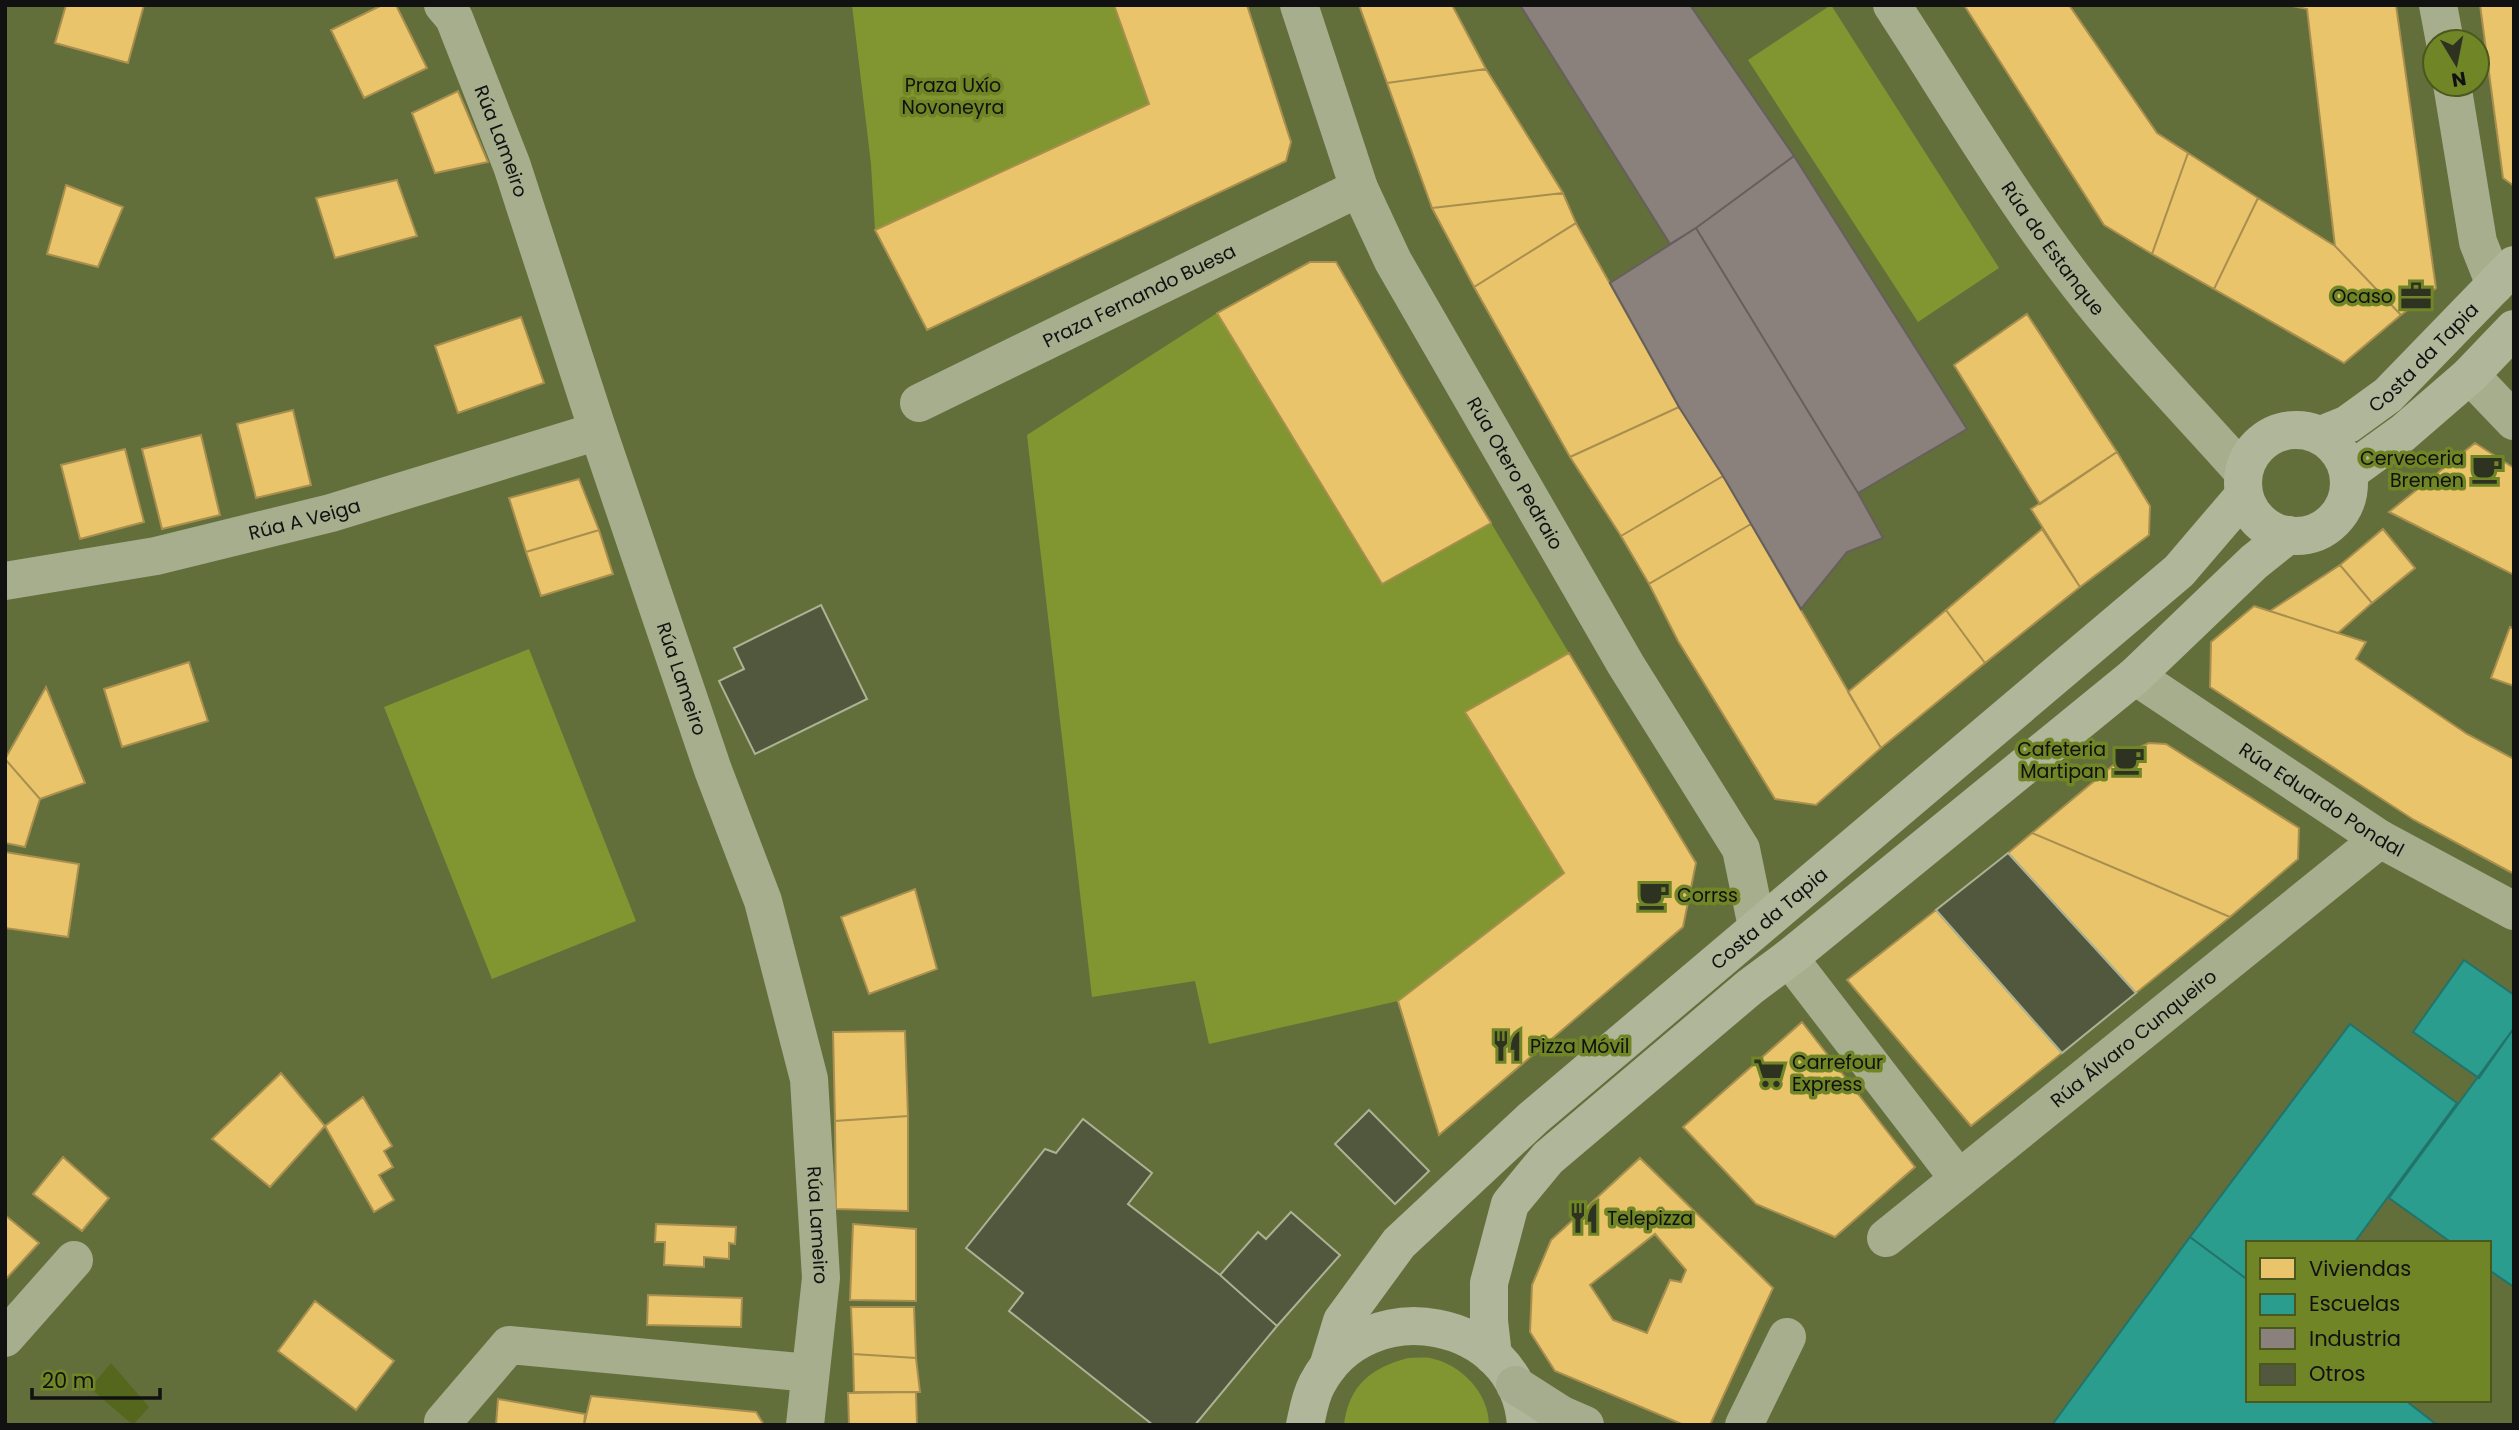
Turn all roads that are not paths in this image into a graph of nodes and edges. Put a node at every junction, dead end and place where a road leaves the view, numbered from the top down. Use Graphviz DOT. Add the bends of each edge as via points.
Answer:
graph roads {
  1 [pos="443,5"];
  2 [pos="1299,5"];
  3 [pos="1892,5"];
  4 [pos="2438,5"];
  5 [pos="2442,28"];
  6 [pos="2454,98"];
  7 [pos="1359,188"];
  8 [pos="2504,275"];
  9 [pos="2514,328"];
  10 [pos="2470,375"];
  11 [pos="919,403"];
  12 [pos="2514,421"];
  13 [pos="598,431"];
  14 [pos="2321,435"];
  15 [pos="2349,472"];
  16 [pos="2244,483"];
  17 [pos="2288,535"];
  18 [pos="2179,571"];
  19 [pos="5,581"];
  20 [pos="2135,676"];
  21 [pos="2380,839"];
  22 [pos="2514,911"];
  23 [pos="1757,927"];
  24 [pos="1789,958"];
  25 [pos="1959,1179"];
  26 [pos="1886,1238"];
  27 [pos="74,1260"];
  28 [pos="1787,1336"];
  29 [pos="5,1338"];
  30 [pos="1328,1367"];
  31 [pos="1504,1370"];
  32 [pos="810,1373"];
  33 [pos="1308,1413"];
  34 [pos="443,1422"];
  35 [pos="806,1425"];
  36 [pos="1275,1425"];
  37 [pos="1526,1425"];
  38 [pos="1585,1425"];
  39 [pos="1744,1425"];
  1 -- 13 [label="street, Rúa Lameiro" via="454,18 512,166"];
  2 -- 7 [label="street, Rúa Otero Pedraio"];
  3 -- 16 [label="street, Rúa do Estanque" via="2037,228"];
  4 -- 5 [label="street"];
  6 -- 8 [label="street" via="2478,242"];
  7 -- 11 [label="street, Praza Fernando Buesa"];
  7 -- 23 [label="street, Rúa Otero Pedraio" via="1393,261 1626,665 1741,849"];
  8 -- 14 [label="main road, Costa da Tapia" via="2388,395 2348,424"];
  9 -- 10 [label="main road, Costa da Tapia"];
  10 -- 12 [label="street"];
  10 -- 15 [label="main road, Costa da Tapia"];
  13 -- 19 [label="street, Rúa A Veiga" via="331,513 156,556"];
  13 -- 32 [label="street, Rúa Lameiro" via="713,770 763,901 809,1079 821,1278"];
  14 -- 15 [label="main road" via="2336,447"];
  14 -- 16 [label="main road" via="2286,430 2264,440 2252,453"];
  15 -- 17 [label="main road" via="2350,486 2339,514 2311,534"];
  16 -- 17 [label="main road" via="2251,512 2264,526"];
  16 -- 18 [label="main road, Costa da Tapia"];
  17 -- 20 [label="main road"];
  18 -- 20 [label="main road" via="2138,639"];
  18 -- 23 [label="main road, Costa da Tapia"];
  20 -- 21 [label="street, Rúa Eduardo Pondal"];
  20 -- 24 [label="main road"];
  21 -- 22 [label="street, Rúa Eduardo Pondal"];
  21 -- 25 [label="street, Rúa Álvaro Cunqueiro"];
  23 -- 30 [label="main road, Costa da Tapia" via="1533,1118 1399,1243 1342,1321"];
  24 -- 25 [label="street"];
  24 -- 31 [label="main road" via="1548,1158 1510,1204 1489,1283 1489,1321"];
  25 -- 26 [label="street, Rúa Álvaro Cunqueiro"];
  27 -- 29 [label="street"];
  28 -- 39 [label="street"];
  30 -- 31 [label="main road" via="1351,1345 1378,1331 1408,1325 1439,1327 1468,1338"];
  30 -- 33 [label="main road" via="1317,1383"];
  31 -- 37 [label="main road"];
  31 -- 38 [label="highway" via="1562,1415"];
  32 -- 34 [label="street" via="509,1345"];
  32 -- 35 [label="street, Rúa Lameiro"];
  33 -- 36 [label="main road"];
}
